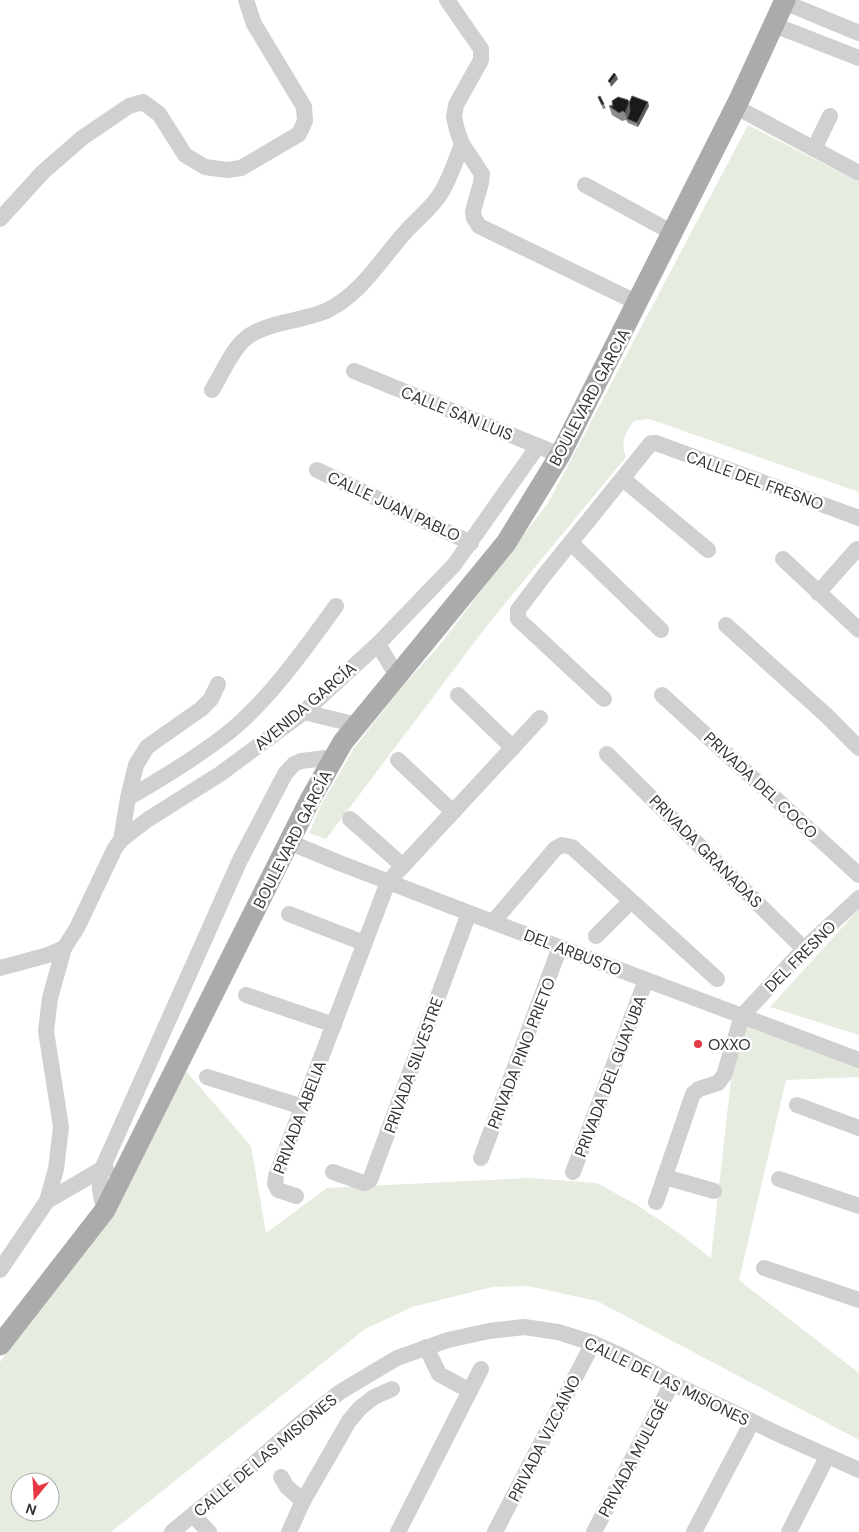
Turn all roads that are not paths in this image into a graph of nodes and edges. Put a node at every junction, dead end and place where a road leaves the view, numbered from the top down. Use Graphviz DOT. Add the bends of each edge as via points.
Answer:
graph roads {
  1 [pos="246,0"];
  2 [pos="446,0"];
  3 [pos="785,1"];
  4 [pos="836,24"];
  5 [pos="774,25"];
  6 [pos="859,33"];
  7 [pos="828,46"];
  8 [pos="859,58"];
  9 [pos="736,107"];
  10 [pos="830,116"];
  11 [pos="462,144"];
  12 [pos="814,149"];
  13 [pos="859,173"];
  14 [pos="585,185"];
  15 [pos="0,219"];
  16 [pos="673,233"];
  17 [pos="638,303"];
  18 [pos="354,372"];
  19 [pos="212,390"];
  20 [pos="538,446"];
  21 [pos="560,455"];
  22 [pos="317,470"];
  23 [pos="622,480"];
  24 [pos="859,518"];
  25 [pos="471,543"];
  26 [pos="571,543"];
  27 [pos="859,549"];
  28 [pos="708,550"];
  29 [pos="782,559"];
  30 [pos="454,565"];
  31 [pos="474,582"];
  32 [pos="818,593"];
  33 [pos="336,606"];
  34 [pos="726,625"];
  35 [pos="661,630"];
  36 [pos="859,630"];
  37 [pos="378,644"];
  38 [pos="397,676"];
  39 [pos="218,684"];
  40 [pos="458,695"];
  41 [pos="662,695"];
  42 [pos="604,699"];
  43 [pos="304,712"];
  44 [pos="540,718"];
  45 [pos="357,725"];
  46 [pos="513,748"];
  47 [pos="859,748"];
  48 [pos="607,754"];
  49 [pos="335,757"];
  50 [pos="398,760"];
  51 [pos="128,798"];
  52 [pos="453,812"];
  53 [pos="350,818"];
  54 [pos="122,840"];
  55 [pos="289,842"];
  56 [pos="403,866"];
  57 [pos="859,875"];
  58 [pos="388,882"];
  59 [pos="859,898"];
  60 [pos="630,902"];
  61 [pos="469,913"];
  62 [pos="289,914"];
  63 [pos="493,922"];
  64 [pos="596,936"];
  65 [pos="364,943"];
  66 [pos="560,947"];
  67 [pos="64,948"];
  68 [pos="804,949"];
  69 [pos="0,968"];
  70 [pos="717,979"];
  71 [pos="646,980"];
  72 [pos="246,995"];
  73 [pos="742,1016"];
  74 [pos="334,1025"];
  75 [pos="859,1060"];
  76 [pos="207,1077"];
  77 [pos="797,1105"];
  78 [pos="302,1107"];
  79 [pos="859,1128"];
  80 [pos="481,1158"];
  81 [pos="102,1169"];
  82 [pos="126,1171"];
  83 [pos="333,1172"];
  84 [pos="573,1172"];
  85 [pos="665,1177"];
  86 [pos="779,1179"];
  87 [pos="714,1191"];
  88 [pos="296,1196"];
  89 [pos="47,1201"];
  90 [pos="656,1202"];
  91 [pos="859,1206"];
  92 [pos="105,1210"];
  93 [pos="764,1268"];
  94 [pos="0,1270"];
  95 [pos="859,1300"];
  96 [pos="593,1343"];
  97 [pos="0,1346"];
  98 [pos="426,1347"];
  99 [pos="481,1369"];
  100 [pos="672,1383"];
  101 [pos="392,1389"];
  102 [pos="470,1390"];
  103 [pos="752,1422"];
  104 [pos="827,1457"];
  105 [pos="859,1470"];
  106 [pos="281,1478"];
  107 [pos="303,1501"];
  108 [pos="193,1516"];
  109 [pos="172,1532"];
  110 [pos="209,1532"];
  111 [pos="289,1532"];
  112 [pos="398,1532"];
  113 [pos="495,1532"];
  114 [pos="594,1532"];
  115 [pos="694,1532"];
  116 [pos="788,1532"];
  1 -- 15 [label="street" via="254,24 304,107 305,121 299,134 241,168 205,167 185,155 159,114 143,102 129,106 82,138 43,172"];
  2 -- 11 [label="street" via="482,49 481,60 456,105 454,117"];
  3 -- 4 [label="street"];
  3 -- 5 [label="main road, BOULEVARD GARCIA"];
  4 -- 6 [label="street"];
  4 -- 7 [label="street"];
  5 -- 7 [label="street"];
  5 -- 9 [label="main road, BOULEVARD GARCIA"];
  7 -- 8 [label="street"];
  9 -- 12 [label="street"];
  9 -- 16 [label="main road, BOULEVARD GARCIA"];
  10 -- 12 [label="street"];
  11 -- 17 [label="street" via="482,174 473,212 479,226"];
  11 -- 19 [label="street" via="441,193 358,287 327,311 266,328 245,338"];
  12 -- 13 [label="street"];
  14 -- 16 [label="street"];
  16 -- 17 [label="main road, BOULEVARD GARCIA"];
  17 -- 21 [label="main road, BOULEVARD GARCIA"];
  18 -- 20 [label="street, CALLE SAN LUIS"];
  20 -- 21 [label="street, CALLE SAN LUIS"];
  20 -- 25 [label="street, AVENIDA GARCÍA"];
  21 -- 31 [label="main road, BOULEVARD GARCIA" via="506,543"];
  22 -- 25 [label="street, CALLE JUAN PABLO"];
  23 -- 24 [label="street, CALLE DEL FRESNO" via="651,443 656,443"];
  23 -- 26 [label="street"];
  23 -- 28 [label="street"];
  25 -- 30 [label="street, AVENIDA GARCÍA"];
  26 -- 35 [label="street"];
  26 -- 42 [label="street" via="517,615"];
  27 -- 32 [label="street"];
  29 -- 32 [label="street"];
  30 -- 31 [label="street"];
  30 -- 37 [label="street, AVENIDA GARCÍA"];
  31 -- 38 [label="main road, BOULEVARD GARCIA"];
  32 -- 36 [label="street"];
  33 -- 51 [label="street" via="254,710 225,736"];
  34 -- 47 [label="street"];
  37 -- 38 [label="street"];
  37 -- 43 [label="street, AVENIDA GARCÍA"];
  38 -- 45 [label="main road, BOULEVARD GARCIA"];
  39 -- 51 [label="street" via="211,699 201,709 147,747 136,765"];
  40 -- 46 [label="street"];
  41 -- 57 [label="street, PRIVADA DEL COCO"];
  43 -- 45 [label="street"];
  43 -- 54 [label="street, AVENIDA GARCÍA"];
  44 -- 46 [label="street"];
  45 -- 49 [label="main road, BOULEVARD GARCIA"];
  46 -- 52 [label="street"];
  48 -- 68 [label="street, PRIVADA GRANADAS"];
  49 -- 55 [label="main road, BOULEVARD GARCÍA"];
  49 -- 81 [label="street, BOULEVARD GARCÍA" via="302,761 285,774 240,860"];
  50 -- 52 [label="street"];
  51 -- 54 [label="street"];
  52 -- 56 [label="street"];
  53 -- 56 [label="street"];
  54 -- 67 [label="street, AVENIDA GARCÍA" via="115,848 78,928"];
  55 -- 58 [label="street, DEL ARBUSTO"];
  55 -- 82 [label="main road, BOULEVARD GARCÍA"];
  56 -- 58 [label="street"];
  58 -- 61 [label="street, DEL ARBUSTO"];
  58 -- 65 [label="street, PRIVADA ABELIA"];
  59 -- 68 [label="street, DEL FRESNO"];
  60 -- 63 [label="street" via="572,846 562,845 554,849"];
  60 -- 64 [label="street"];
  60 -- 70 [label="street"];
  61 -- 63 [label="street, DEL ARBUSTO"];
  61 -- 83 [label="street, PRIVADA SILVESTRE" via="370,1180 364,1183"];
  62 -- 65 [label="street"];
  63 -- 66 [label="street, DEL ARBUSTO"];
  65 -- 74 [label="street, PRIVADA ABELIA"];
  66 -- 71 [label="street, DEL ARBUSTO"];
  66 -- 80 [label="street, PRIVADA PINO PRIETO"];
  67 -- 69 [label="street"];
  67 -- 89 [label="street, AVENIDA GARCÍA" via="50,998 46,1031 61,1127 56,1169"];
  68 -- 73 [label="street, DEL FRESNO"];
  71 -- 73 [label="street, DEL ARBUSTO"];
  71 -- 84 [label="street, PRIVADA DEL GUAYUBA"];
  72 -- 74 [label="street"];
  73 -- 75 [label="street, DEL ARBUSTO"];
  73 -- 85 [label="street" via="724,1075 718,1083 694,1094"];
  74 -- 78 [label="street, PRIVADA ABELIA"];
  76 -- 78 [label="street"];
  77 -- 79 [label="street"];
  78 -- 88 [label="street, PRIVADA ABELIA" via="275,1184 278,1190"];
  81 -- 82 [label="street"];
  81 -- 89 [label="street"];
  81 -- 92 [label="street, BOULEVARD GARCÍA" via="100,1196"];
  82 -- 92 [label="main road, BOULEVARD GARCÍA"];
  85 -- 87 [label="street"];
  85 -- 90 [label="street"];
  86 -- 91 [label="street"];
  89 -- 94 [label="street"];
  92 -- 97 [label="main road, BOULEVARD GARCÍA"];
  93 -- 95 [label="street"];
  96 -- 98 [label="street, CALLE DE LAS MISIONES" via="558,1332 524,1327 489,1331"];
  96 -- 100 [label="street, CALLE DE LAS MISIONES"];
  96 -- 113 [label="street, PRIVADA VIZCAÍNO"];
  98 -- 102 [label="street" via="439,1374"];
  98 -- 108 [label="street, CALLE DE LAS MISIONES" via="397,1358 340,1392"];
  99 -- 102 [label="street"];
  100 -- 103 [label="street, CALLE DE LAS MISIONES"];
  100 -- 114 [label="street, PRIVADA MULEGÉ"];
  101 -- 107 [label="street" via="360,1408"];
  102 -- 112 [label="street"];
  103 -- 104 [label="street, CALLE DE LAS MISIONES"];
  103 -- 115 [label="street"];
  104 -- 105 [label="street, CALLE DE LAS MISIONES"];
  104 -- 116 [label="street"];
  106 -- 107 [label="street"];
  107 -- 111 [label="street"];
  108 -- 109 [label="street, CALLE DE LAS MISIONES"];
  108 -- 110 [label="street"];
}
